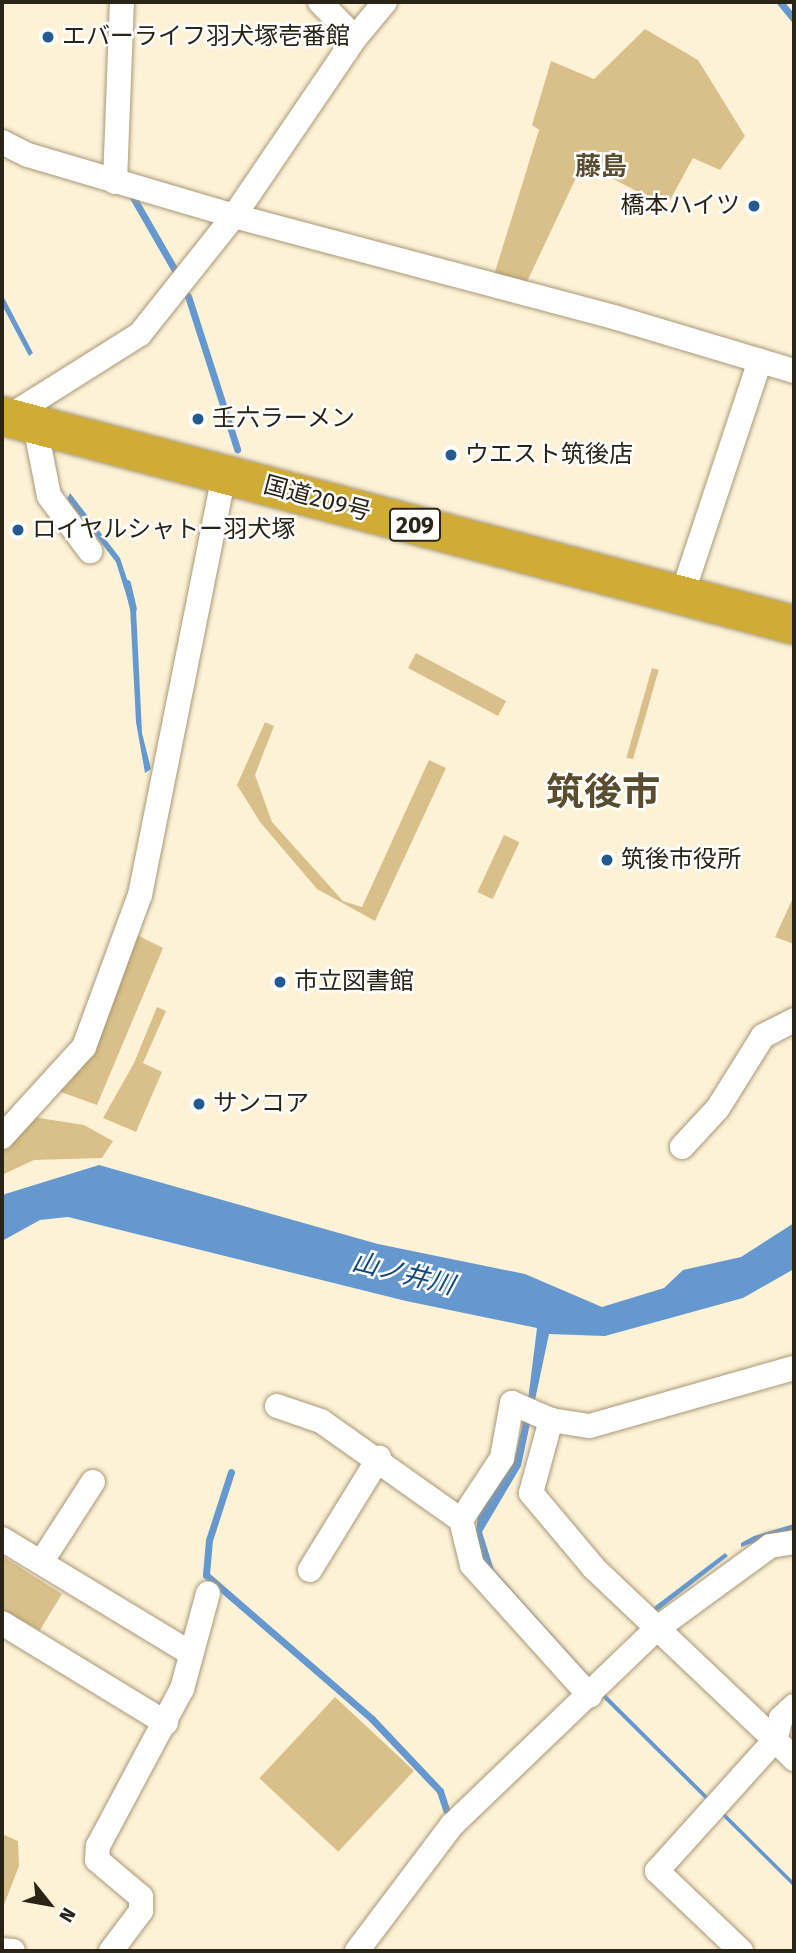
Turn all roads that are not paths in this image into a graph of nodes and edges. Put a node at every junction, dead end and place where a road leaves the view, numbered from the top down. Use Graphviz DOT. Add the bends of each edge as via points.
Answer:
graph roads {
  1 [pos="122,2"];
  2 [pos="320,2"];
  3 [pos="385,2"];
  4 [pos="355,38"];
  5 [pos="2,142"];
  6 [pos="115,182"];
  7 [pos="234,216"];
  8 [pos="760,361"];
  9 [pos="794,371"];
  10 [pos="12,420"];
  11 [pos="224,475"];
  12 [pos="90,551"];
  13 [pos="682,595"];
  14 [pos="794,625"];
  15 [pos="794,1020"];
  16 [pos="2,1137"];
  17 [pos="682,1147"];
  18 [pos="794,1368"];
  19 [pos="277,1406"];
  20 [pos="551,1420"];
  21 [pos="379,1458"];
  22 [pos="93,1482"];
  23 [pos="461,1520"];
  24 [pos="2,1539"];
  25 [pos="794,1542"];
  26 [pos="42,1561"];
  27 [pos="310,1570"];
  28 [pos="208,1593"];
  29 [pos="2,1623"];
  30 [pos="655,1630"];
  31 [pos="190,1653"];
  32 [pos="590,1696"];
  33 [pos="794,1706"];
  34 [pos="166,1723"];
  35 [pos="775,1740"];
  36 [pos="794,1759"];
  37 [pos="2,1950"];
  38 [pos="13,1951"];
  39 [pos="111,1951"];
  40 [pos="357,1951"];
  41 [pos="741,1951"];
  1 -- 6 [label="street"];
  2 -- 4 [label="street"];
  3 -- 4 [label="street"];
  4 -- 7 [label="street"];
  5 -- 6 [label="street"];
  6 -- 7 [label="street"];
  7 -- 8 [label="street"];
  7 -- 10 [label="street" via="139,334"];
  8 -- 9 [label="street"];
  8 -- 13 [label="street"];
  10 -- 11 [label="highway, 国道209号 / 209"];
  10 -- 12 [label="street" via="49,496"];
  11 -- 13 [label="highway, 国道209号 / 209"];
  11 -- 16 [label="street" via="140,895 84,1047"];
  13 -- 14 [label="highway, 国道209号 / 209"];
  15 -- 17 [label="street" via="763,1036 718,1108"];
  18 -- 20 [label="street" via="590,1426"];
  19 -- 21 [label="street" via="321,1421"];
  20 -- 23 [label="street" via="512,1403 502,1458"];
  20 -- 30 [label="street" via="531,1493 594,1568"];
  21 -- 23 [label="street"];
  21 -- 27 [label="street"];
  22 -- 26 [label="street"];
  23 -- 32 [label="street" via="472,1566"];
  24 -- 26 [label="street"];
  25 -- 30 [label="street" via="769,1546"];
  26 -- 31 [label="street"];
  28 -- 31 [label="street"];
  29 -- 34 [label="street"];
  30 -- 32 [label="street"];
  30 -- 35 [label="street"];
  31 -- 34 [label="street" via="182,1689"];
  32 -- 40 [label="street" via="452,1825"];
  33 -- 35 [label="street" via="781,1718"];
  34 -- 39 [label="street" via="97,1846 97,1860 141,1897 141,1911"];
  35 -- 36 [label="street"];
  35 -- 41 [label="street" via="657,1871"];
  37 -- 38 [label="street"];
}
